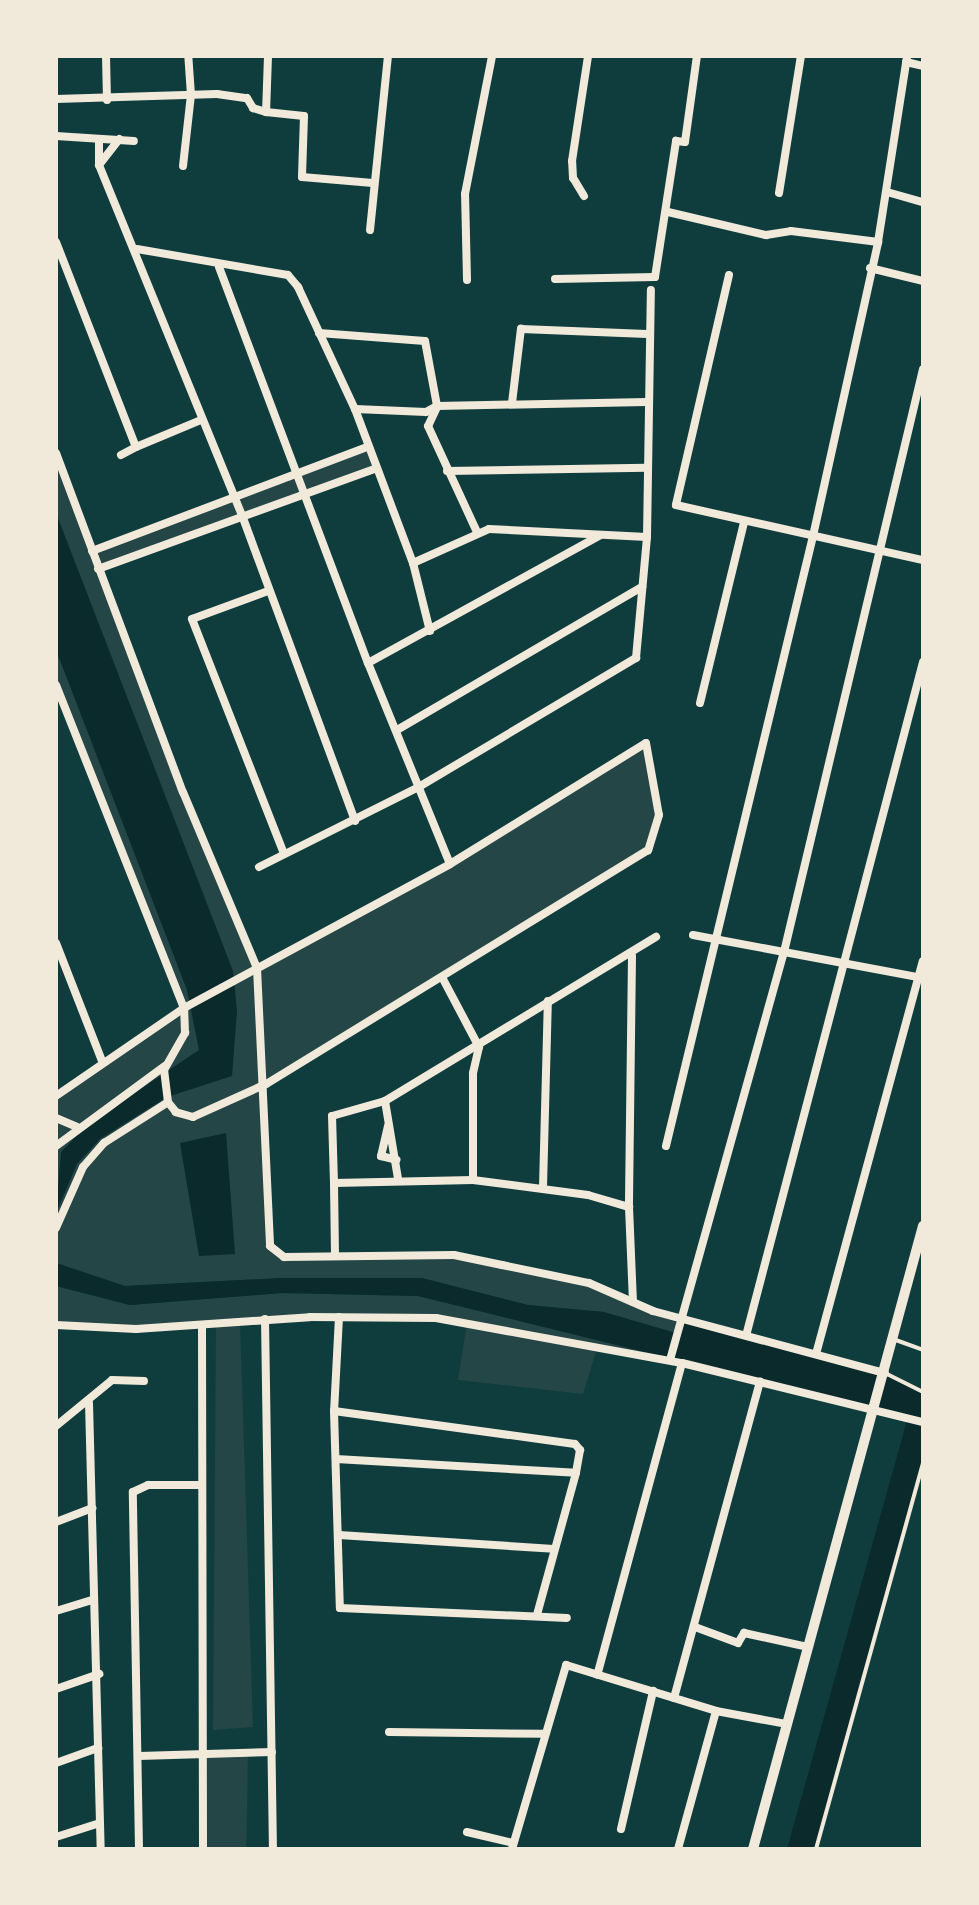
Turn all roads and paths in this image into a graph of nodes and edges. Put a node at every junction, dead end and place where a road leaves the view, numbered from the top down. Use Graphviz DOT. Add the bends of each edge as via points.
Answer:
graph roads {
  1 [pos="106,56"];
  2 [pos="188,56"];
  3 [pos="268,56"];
  4 [pos="388,56"];
  5 [pos="492,56"];
  6 [pos="588,56"];
  7 [pos="697,56"];
  8 [pos="801,56"];
  9 [pos="907,59"];
  10 [pos="923,66"];
  11 [pos="191,95"];
  12 [pos="56,99"];
  13 [pos="107,100"];
  14 [pos="266,112"];
  15 [pos="56,136"];
  16 [pos="119,139"];
  17 [pos="99,140"];
  18 [pos="134,141"];
  19 [pos="99,165"];
  20 [pos="183,166"];
  21 [pos="373,183"];
  22 [pos="887,192"];
  23 [pos="779,193"];
  24 [pos="584,196"];
  25 [pos="923,202"];
  26 [pos="668,212"];
  27 [pos="370,230"];
  28 [pos="56,242"];
  29 [pos="878,242"];
  30 [pos="137,249"];
  31 [pos="219,267"];
  32 [pos="870,268"];
  33 [pos="729,275"];
  34 [pos="555,279"];
  35 [pos="467,280"];
  36 [pos="923,281"];
  37 [pos="651,290"];
  38 [pos="319,333"];
  39 [pos="647,334"];
  40 [pos="923,369"];
  41 [pos="647,402"];
  42 [pos="512,403"];
  43 [pos="437,406"];
  44 [pos="355,409"];
  45 [pos="201,420"];
  46 [pos="136,447"];
  47 [pos="367,447"];
  48 [pos="56,453"];
  49 [pos="121,455"];
  50 [pos="646,468"];
  51 [pos="375,469"];
  52 [pos="447,471"];
  53 [pos="297,474"];
  54 [pos="305,496"];
  55 [pos="234,497"];
  56 [pos="243,518"];
  57 [pos="744,522"];
  58 [pos="148,530"];
  59 [pos="477,532"];
  60 [pos="599,536"];
  61 [pos="813,536"];
  62 [pos="647,537"];
  63 [pos="152,548"];
  64 [pos="92,551"];
  65 [pos="879,551"];
  66 [pos="923,560"];
  67 [pos="413,563"];
  68 [pos="98,569"];
  69 [pos="642,587"];
  70 [pos="268,591"];
  71 [pos="430,631"];
  72 [pos="923,662"];
  73 [pos="368,663"];
  74 [pos="56,685"];
  75 [pos="700,703"];
  76 [pos="397,730"];
  77 [pos="417,788"];
  78 [pos="355,821"];
  79 [pos="284,854"];
  80 [pos="450,864"];
  81 [pos="259,867"];
  82 [pos="693,935"];
  83 [pos="656,937"];
  84 [pos="715,939"];
  85 [pos="56,943"];
  86 [pos="784,952"];
  87 [pos="632,956"];
  88 [pos="923,961"];
  89 [pos="846,963"];
  90 [pos="257,968"];
  91 [pos="921,978"];
  92 [pos="443,979"];
  93 [pos="548,1001"];
  94 [pos="184,1008"];
  95 [pos="479,1047"];
  96 [pos="102,1061"];
  97 [pos="168,1063"];
  98 [pos="266,1084"];
  99 [pos="56,1096"];
  100 [pos="385,1101"];
  101 [pos="168,1102"];
  102 [pos="56,1118"];
  103 [pos="390,1118"];
  104 [pos="77,1127"];
  105 [pos="56,1146"];
  106 [pos="666,1146"];
  107 [pos="397,1160"];
  108 [pos="398,1179"];
  109 [pos="473,1180"];
  110 [pos="334,1183"];
  111 [pos="543,1187"];
  112 [pos="629,1207"];
  113 [pos="923,1226"];
  114 [pos="56,1228"];
  115 [pos="921,1244"];
  116 [pos="335,1255"];
  117 [pos="633,1302"];
  118 [pos="339,1317"];
  119 [pos="682,1318"];
  120 [pos="265,1319"];
  121 [pos="56,1325"];
  122 [pos="202,1326"];
  123 [pos="747,1332"];
  124 [pos="893,1339"];
  125 [pos="923,1350"];
  126 [pos="816,1354"];
  127 [pos="670,1360"];
  128 [pos="682,1363"];
  129 [pos="885,1373"];
  130 [pos="144,1381"];
  131 [pos="760,1381"];
  132 [pos="923,1392"];
  133 [pos="89,1403"];
  134 [pos="876,1409"];
  135 [pos="334,1411"];
  136 [pos="923,1422"];
  137 [pos="56,1426"];
  138 [pos="336,1459"];
  139 [pos="923,1463"];
  140 [pos="576,1473"];
  141 [pos="200,1485"];
  142 [pos="92,1508"];
  143 [pos="56,1522"];
  144 [pos="339,1535"];
  145 [pos="554,1549"];
  146 [pos="93,1600"];
  147 [pos="56,1611"];
  148 [pos="537,1615"];
  149 [pos="567,1618"];
  150 [pos="695,1627"];
  151 [pos="808,1647"];
  152 [pos="99,1674"];
  153 [pos="597,1675"];
  154 [pos="56,1689"];
  155 [pos="653,1691"];
  156 [pos="674,1698"];
  157 [pos="716,1711"];
  158 [pos="786,1724"];
  159 [pos="389,1732"];
  160 [pos="542,1734"];
  161 [pos="98,1748"];
  162 [pos="202,1751"];
  163 [pos="272,1752"];
  164 [pos="139,1756"];
  165 [pos="56,1763"];
  166 [pos="100,1823"];
  167 [pos="621,1829"];
  168 [pos="467,1832"];
  169 [pos="56,1837"];
  170 [pos="513,1846"];
  171 [pos="101,1849"];
  172 [pos="139,1849"];
  173 [pos="203,1849"];
  174 [pos="273,1849"];
  175 [pos="678,1849"];
  176 [pos="753,1849"];
  177 [pos="816,1849"];
  1 -- 13 [label="street"];
  2 -- 11 [label="street"];
  3 -- 14 [label="street"];
  4 -- 21 [label="street"];
  5 -- 35 [label="street" via="465,194"];
  6 -- 24 [label="street" via="572,161 573,178"];
  7 -- 26 [label="street" via="685,142 676,141"];
  8 -- 23 [label="street"];
  9 -- 10 [label="street"];
  9 -- 22 [label="street"];
  11 -- 13 [label="street"];
  11 -- 14 [label="street" via="247,98 253,108"];
  11 -- 20 [label="street"];
  12 -- 13 [label="street"];
  14 -- 21 [label="street" via="304,116 302,177"];
  15 -- 17 [label="street"];
  16 -- 17 [label="street"];
  16 -- 18 [label="street"];
  16 -- 19 [label="street"];
  17 -- 19 [label="street"];
  19 -- 30 [label="street"];
  21 -- 27 [label="street"];
  22 -- 25 [label="street"];
  22 -- 29 [label="street"];
  26 -- 29 [label="street" via="766,235 791,231"];
  26 -- 34 [label="street" via="655,277"];
  28 -- 46 [label="street"];
  29 -- 32 [label="street"];
  30 -- 31 [label="street"];
  30 -- 45 [label="street"];
  31 -- 38 [label="street" via="288,275"];
  31 -- 53 [label="street"];
  32 -- 36 [label="street"];
  32 -- 61 [label="street"];
  33 -- 57 [label="street" via="676,505"];
  37 -- 39 [label="street"];
  38 -- 43 [label="street" via="425,341"];
  38 -- 44 [label="street"];
  39 -- 41 [label="street"];
  39 -- 42 [label="street" via="521,329"];
  40 -- 65 [label="street"];
  41 -- 42 [label="street"];
  41 -- 50 [label="street"];
  42 -- 43 [label="street"];
  43 -- 44 [label="street" via="426,412"];
  43 -- 52 [label="street" via="428,426"];
  44 -- 47 [label="street"];
  45 -- 46 [label="street"];
  45 -- 55 [label="street"];
  46 -- 49 [label="street"];
  47 -- 51 [label="street"];
  47 -- 53 [label="street"];
  48 -- 64 [label="street"];
  50 -- 52 [label="street"];
  50 -- 62 [label="street"];
  51 -- 54 [label="street"];
  51 -- 67 [label="street"];
  52 -- 59 [label="street"];
  53 -- 54 [label="street"];
  53 -- 55 [label="street"];
  54 -- 56 [label="street"];
  54 -- 73 [label="street"];
  55 -- 56 [label="street"];
  55 -- 58 [label="street"];
  56 -- 63 [label="street"];
  56 -- 70 [label="street"];
  57 -- 61 [label="street"];
  57 -- 75 [label="street"];
  58 -- 63 [label="street"];
  58 -- 64 [label="street"];
  59 -- 60 [label="street"];
  59 -- 67 [label="street"];
  60 -- 62 [label="street"];
  60 -- 71 [label="street"];
  61 -- 65 [label="street"];
  61 -- 84 [label="street"];
  62 -- 69 [label="street"];
  63 -- 68 [label="street"];
  64 -- 68 [label="street"];
  65 -- 66 [label="street"];
  65 -- 86 [label="street"];
  67 -- 71 [label="street"];
  68 -- 90 [label="street"];
  69 -- 76 [label="street"];
  69 -- 77 [label="street" via="636,658"];
  70 -- 78 [label="street"];
  70 -- 79 [label="street" via="192,619"];
  71 -- 73 [label="street"];
  72 -- 89 [label="street"];
  73 -- 76 [label="street"];
  74 -- 94 [label="street"];
  76 -- 77 [label="street"];
  77 -- 78 [label="street"];
  77 -- 80 [label="street"];
  78 -- 79 [label="street"];
  79 -- 81 [label="street"];
  80 -- 90 [label="street"];
  80 -- 92 [label="street" via="646,743 659,815 648,850"];
  82 -- 84 [label="street"];
  83 -- 87 [label="street"];
  84 -- 86 [label="street"];
  84 -- 106 [label="street"];
  85 -- 96 [label="street"];
  86 -- 89 [label="street"];
  86 -- 119 [label="street"];
  87 -- 93 [label="street"];
  87 -- 112 [label="street"];
  88 -- 91 [label="street"];
  89 -- 91 [label="street"];
  89 -- 123 [label="street"];
  90 -- 94 [label="street"];
  90 -- 98 [label="street"];
  91 -- 126 [label="street"];
  92 -- 95 [label="street"];
  92 -- 98 [label="street"];
  93 -- 95 [label="street"];
  93 -- 111 [label="street"];
  94 -- 96 [label="street"];
  94 -- 97 [label="street" via="185,1033"];
  95 -- 100 [label="street"];
  95 -- 109 [label="street" via="473,1073"];
  96 -- 99 [label="street"];
  97 -- 101 [label="street"];
  97 -- 104 [label="street"];
  98 -- 101 [label="street" via="193,1117 176,1112"];
  98 -- 116 [label="street" via="265,1220 270,1246 284,1257"];
  100 -- 103 [label="street"];
  100 -- 110 [label="street" via="332,1116"];
  101 -- 114 [label="street" via="104,1143 83,1167"];
  102 -- 104 [label="street"];
  103 -- 107 [label="street"];
  103 -- 107 [label="street" via="381,1156"];
  104 -- 105 [label="street"];
  107 -- 108 [label="street"];
  108 -- 109 [label="street"];
  108 -- 110 [label="street"];
  109 -- 111 [label="street"];
  110 -- 116 [label="street"];
  111 -- 112 [label="street"];
  112 -- 117 [label="street"];
  113 -- 115 [label="street"];
  115 -- 124 [label="street"];
  116 -- 117 [label="street" via="454,1255 589,1283"];
  117 -- 119 [label="street"];
  118 -- 120 [label="street"];
  118 -- 127 [label="street" via="436,1318"];
  118 -- 135 [label="street"];
  119 -- 123 [label="street"];
  119 -- 127 [label="street"];
  120 -- 122 [label="street"];
  120 -- 163 [label="street"];
  121 -- 122 [label="street"];
  122 -- 141 [label="street"];
  123 -- 126 [label="street"];
  124 -- 125 [label="lane"];
  124 -- 129 [label="street"];
  126 -- 129 [label="street"];
  127 -- 128 [label="street"];
  128 -- 131 [label="street"];
  128 -- 153 [label="street"];
  129 -- 132 [label="lane"];
  129 -- 134 [label="street"];
  130 -- 133 [label="street" via="120,1377"];
  131 -- 134 [label="street"];
  131 -- 150 [label="street"];
  133 -- 137 [label="street"];
  133 -- 142 [label="street"];
  134 -- 136 [label="street"];
  134 -- 151 [label="street"];
  135 -- 138 [label="street"];
  135 -- 140 [label="street" via="575,1444 580,1450"];
  138 -- 140 [label="street"];
  138 -- 144 [label="street"];
  139 -- 177 [label="lane"];
  140 -- 145 [label="street"];
  141 -- 162 [label="street"];
  141 -- 164 [label="street" via="148,1485 133,1492"];
  142 -- 143 [label="street"];
  142 -- 146 [label="street"];
  144 -- 145 [label="street"];
  144 -- 148 [label="street" via="339,1603 346,1611"];
  145 -- 148 [label="street"];
  146 -- 147 [label="street"];
  146 -- 152 [label="street"];
  148 -- 149 [label="street"];
  150 -- 151 [label="street" via="738,1643 744,1633"];
  150 -- 156 [label="street"];
  151 -- 158 [label="street"];
  152 -- 154 [label="street"];
  152 -- 161 [label="street"];
  153 -- 155 [label="street"];
  153 -- 160 [label="street" via="566,1665"];
  155 -- 156 [label="street"];
  155 -- 167 [label="street"];
  156 -- 157 [label="street"];
  157 -- 158 [label="street"];
  157 -- 175 [label="street"];
  158 -- 176 [label="street"];
  159 -- 160 [label="street"];
  160 -- 170 [label="street"];
  161 -- 165 [label="street"];
  161 -- 166 [label="street"];
  162 -- 163 [label="street"];
  162 -- 164 [label="street"];
  162 -- 173 [label="street"];
  163 -- 174 [label="street"];
  164 -- 172 [label="street"];
  166 -- 169 [label="street"];
  166 -- 171 [label="street"];
  168 -- 170 [label="street"];
}
